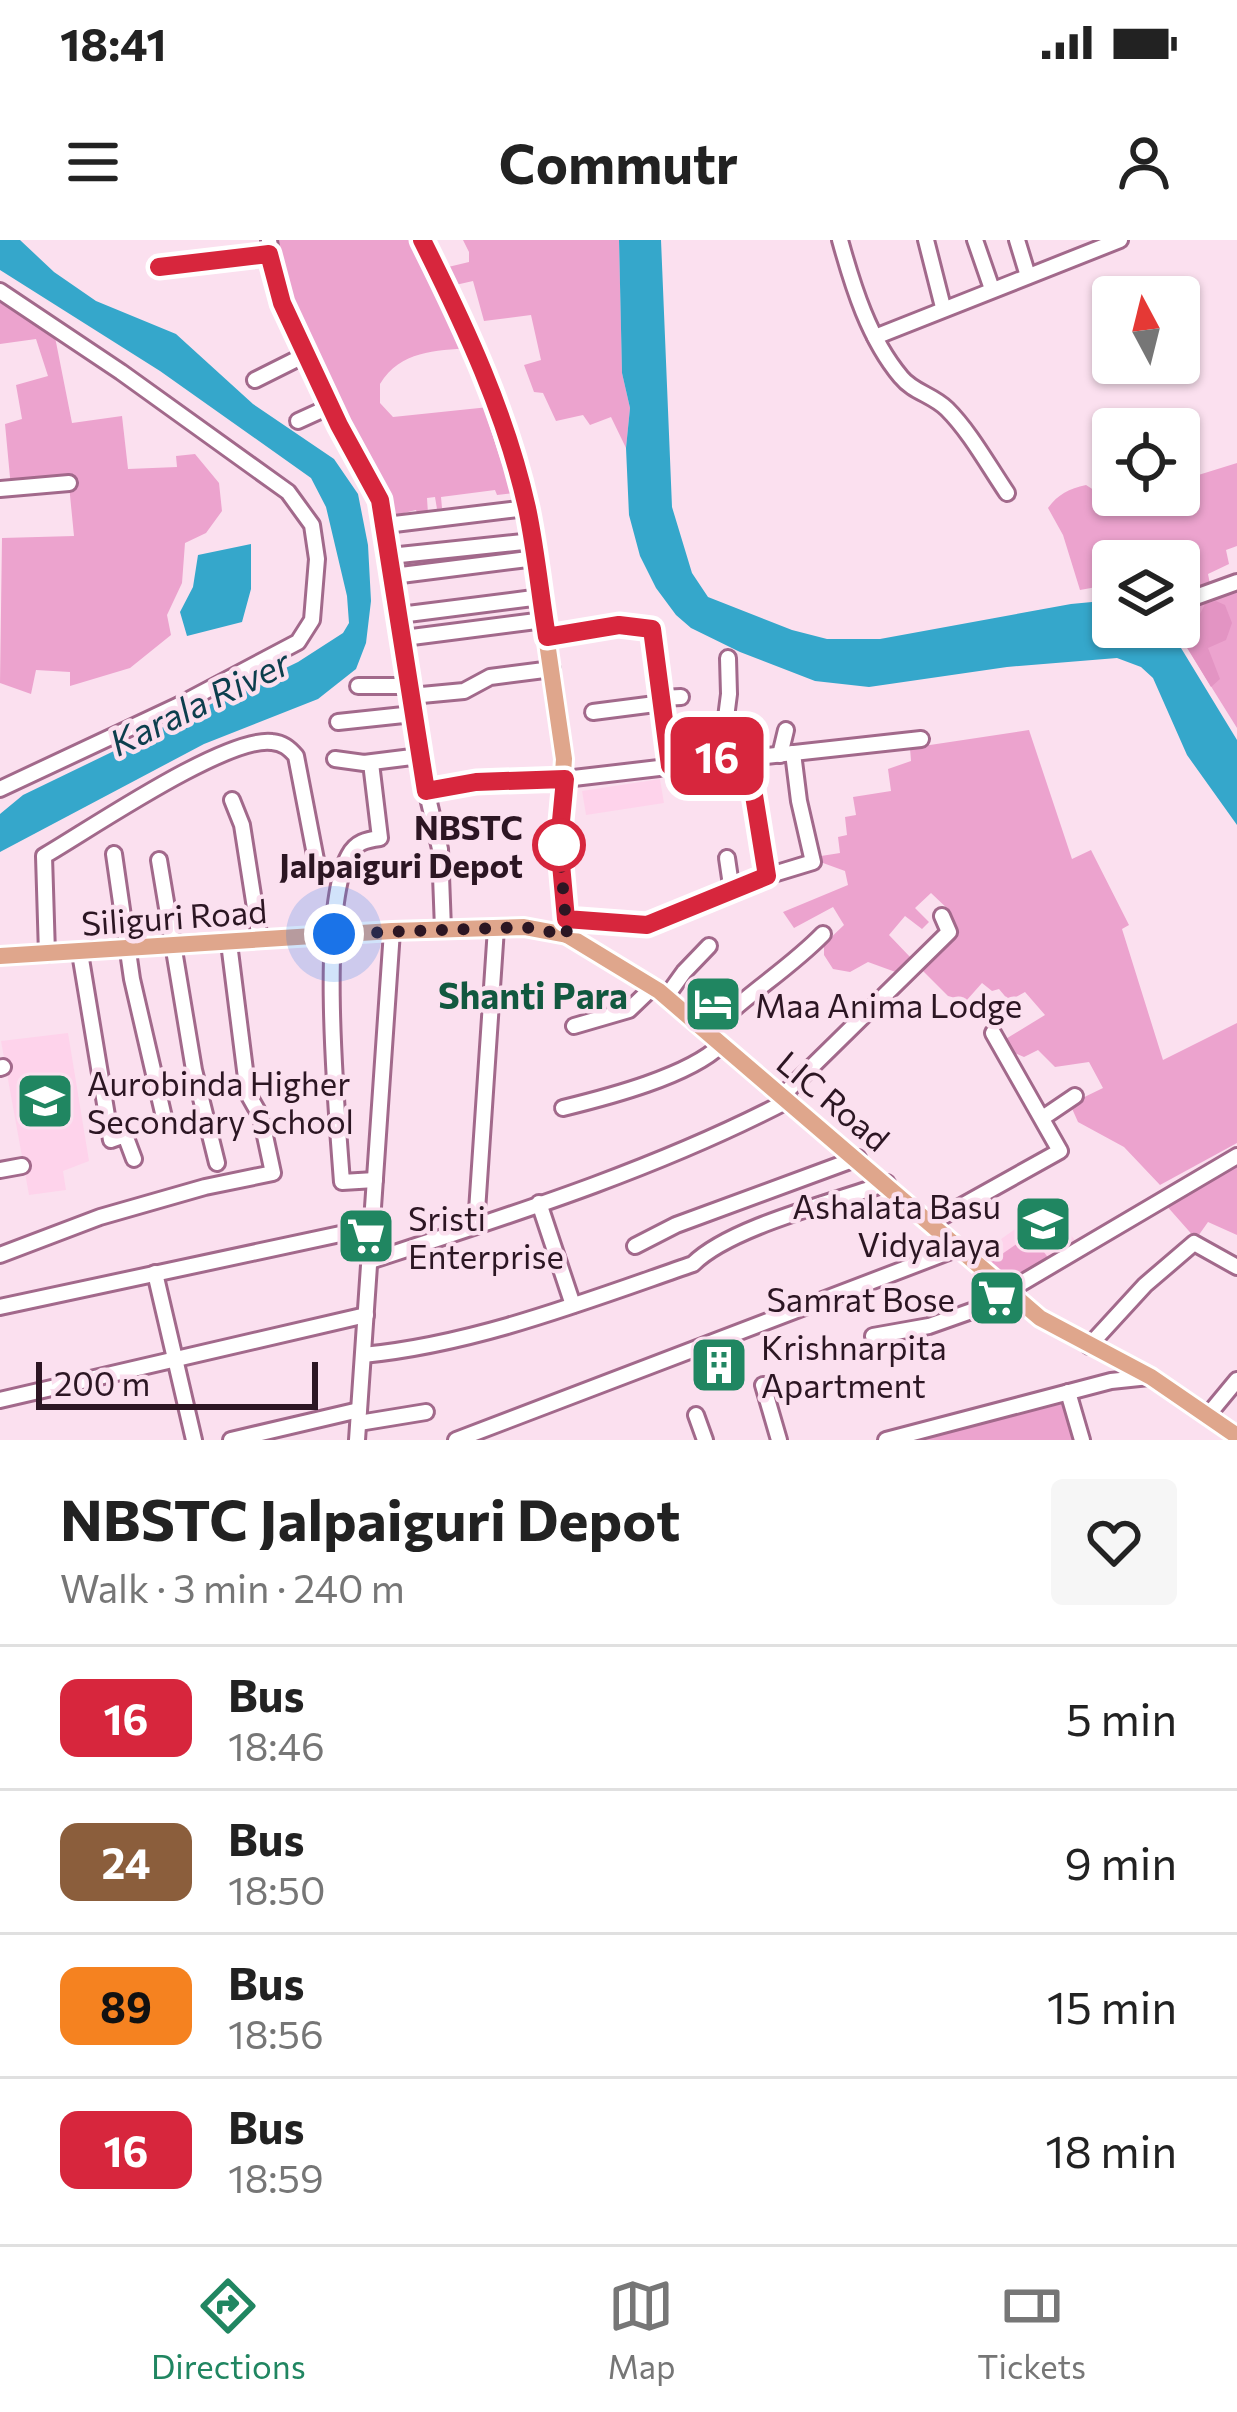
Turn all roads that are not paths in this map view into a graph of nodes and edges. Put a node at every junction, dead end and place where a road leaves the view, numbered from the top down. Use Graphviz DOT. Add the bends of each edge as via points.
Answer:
graph roads {
  1 [pos="422,240"];
  2 [pos="840,240"];
  3 [pos="926,240"];
  4 [pos="975,240"];
  5 [pos="1017,240"];
  6 [pos="1120,240"];
  7 [pos="269,247"];
  8 [pos="159,267"];
  9 [pos="1028,276"];
  10 [pos="992,289"];
  11 [pos="0,291"];
  12 [pos="943,307"];
  13 [pos="875,337"];
  14 [pos="309,358"];
  15 [pos="261,382"];
  16 [pos="331,406"];
  17 [pos="298,421"];
  18 [pos="69,483"];
  19 [pos="0,490"];
  20 [pos="1007,493"];
  21 [pos="527,508"];
  22 [pos="386,525"];
  23 [pos="534,549"];
  24 [pos="390,556"];
  25 [pos="393,576"];
  26 [pos="1237,582"];
  27 [pos="1200,595"];
  28 [pos="541,597"];
  29 [pos="400,615"];
  30 [pos="546,628"];
  31 [pos="404,638"];
  32 [pos="728,658"];
  33 [pos="552,669"];
  34 [pos="358,686"];
  35 [pos="411,691"];
  36 [pos="681,697"];
  37 [pos="663,700"];
  38 [pos="593,712"];
  39 [pos="413,714"];
  40 [pos="338,722"];
  41 [pos="786,730"];
  42 [pos="921,739"];
  43 [pos="786,754"];
  44 [pos="420,756"];
  45 [pos="721,757"];
  46 [pos="748,758"];
  47 [pos="335,759"];
  48 [pos="371,763"];
  49 [pos="670,766"];
  50 [pos="565,779"];
  51 [pos="0,789"];
  52 [pos="426,791"];
  53 [pos="232,800"];
  54 [pos="114,854"];
  55 [pos="727,858"];
  56 [pos="159,860"];
  57 [pos="317,865"];
  58 [pos="767,876"];
  59 [pos="732,892"];
  60 [pos="942,916"];
  61 [pos="567,927"];
  62 [pos="496,928"];
  63 [pos="443,929"];
  64 [pos="392,931"];
  65 [pos="334,934"];
  66 [pos="823,934"];
  67 [pos="924,937"];
  68 [pos="260,940"];
  69 [pos="229,943"];
  70 [pos="709,946"];
  71 [pos="176,947"];
  72 [pos="128,950"];
  73 [pos="80,953"];
  74 [pos="47,954"];
  75 [pos="0,956"];
  76 [pos="924,959"];
  77 [pos="660,992"];
  78 [pos="574,1026"];
  79 [pos="992,1033"];
  80 [pos="714,1039"];
  81 [pos="1075,1096"];
  82 [pos="786,1097"];
  83 [pos="563,1108"];
  84 [pos="1044,1118"];
  85 [pos="166,1126"];
  86 [pos="1237,1156"];
  87 [pos="858,1158"];
  88 [pos="134,1159"];
  89 [pos="217,1163"];
  90 [pos="22,1166"];
  91 [pos="0,1171"];
  92 [pos="375,1180"];
  93 [pos="887,1183"];
  94 [pos="539,1203"];
  95 [pos="932,1223"];
  96 [pos="476,1226"];
  97 [pos="373,1227"];
  98 [pos="635,1246"];
  99 [pos="959,1248"];
  100 [pos="0,1255"];
  101 [pos="370,1261"];
  102 [pos="1237,1267"];
  103 [pos="155,1274"];
  104 [pos="1011,1293"];
  105 [pos="573,1305"];
  106 [pos="0,1306"];
  107 [pos="366,1315"];
  108 [pos="873,1336"];
  109 [pos="1089,1346"];
  110 [pos="363,1355"];
  111 [pos="175,1359"];
  112 [pos="1118,1360"];
  113 [pos="1151,1377"];
  114 [pos="1237,1380"];
  115 [pos="1111,1381"];
  116 [pos="763,1385"];
  117 [pos="1068,1392"];
  118 [pos="0,1400"];
  119 [pos="426,1412"];
  120 [pos="696,1415"];
  121 [pos="1208,1415"];
  122 [pos="359,1416"];
  123 [pos="1237,1436"];
  124 [pos="464,1439"];
  125 [pos="894,1439"];
  126 [pos="194,1440"];
  127 [pos="231,1440"];
  128 [pos="357,1440"];
  129 [pos="705,1440"];
  130 [pos="779,1440"];
  131 [pos="1082,1440"];
  1 -- 21 [label="main road" via="480,361"];
  2 -- 13 [label="street"];
  3 -- 12 [label="street"];
  4 -- 10 [label="street"];
  5 -- 9 [label="street"];
  6 -- 9 [label="street"];
  7 -- 8 [label="street"];
  7 -- 14 [label="street" via="276,289"];
  9 -- 10 [label="street"];
  10 -- 12 [label="street"];
  11 -- 51 [label="street" via="288,492 312,525 317,559 312,620 298,642"];
  12 -- 13 [label="street"];
  13 -- 20 [label="street" via="902,379 952,415"];
  14 -- 15 [label="street"];
  14 -- 16 [label="street"];
  16 -- 17 [label="street"];
  16 -- 22 [label="street"];
  18 -- 19 [label="street"];
  21 -- 22 [label="street"];
  21 -- 23 [label="main road"];
  22 -- 24 [label="street"];
  23 -- 24 [label="street"];
  23 -- 25 [label="street"];
  23 -- 28 [label="main road"];
  24 -- 25 [label="street"];
  25 -- 29 [label="street"];
  26 -- 27 [label="street"];
  28 -- 29 [label="street"];
  28 -- 30 [label="main road"];
  29 -- 31 [label="street"];
  30 -- 31 [label="street"];
  30 -- 33 [label="main road"];
  30 -- 37 [label="street" via="653,630"];
  31 -- 35 [label="street"];
  32 -- 45 [label="street" via="732,712"];
  33 -- 35 [label="street" via="490,677 464,691"];
  33 -- 50 [label="main road"];
  34 -- 35 [label="street"];
  35 -- 39 [label="street"];
  36 -- 37 [label="street"];
  37 -- 38 [label="street"];
  37 -- 49 [label="street"];
  39 -- 40 [label="street"];
  39 -- 44 [label="street"];
  41 -- 43 [label="street"];
  42 -- 43 [label="street"];
  43 -- 46 [label="street"];
  43 -- 58 [label="street" via="815,868"];
  44 -- 48 [label="street"];
  44 -- 52 [label="street"];
  45 -- 46 [label="street"];
  45 -- 49 [label="street"];
  46 -- 58 [label="street"];
  47 -- 48 [label="street"];
  48 -- 65 [label="street" via="380,838 358,844 346,859"];
  49 -- 50 [label="street"];
  50 -- 52 [label="street"];
  50 -- 61 [label="main road" via="559,814"];
  52 -- 63 [label="street" via="440,849"];
  53 -- 68 [label="street"];
  54 -- 72 [label="street"];
  55 -- 59 [label="street"];
  56 -- 71 [label="street"];
  57 -- 74 [label="street" via="296,756 270,741 226,751 44,856"];
  58 -- 59 [label="street"];
  59 -- 61 [label="street" via="647,925"];
  60 -- 76 [label="street" via="949,932"];
  61 -- 62 [label="main road, Siliguri Road"];
  61 -- 77 [label="main road, LIC Road"];
  62 -- 63 [label="main road, Siliguri Road"];
  62 -- 96 [label="street"];
  63 -- 64 [label="main road, Siliguri Road"];
  64 -- 65 [label="main road, Siliguri Road"];
  64 -- 92 [label="street"];
  65 -- 68 [label="main road, Siliguri Road"];
  65 -- 92 [label="street" via="341,1182"];
  66 -- 80 [label="street" via="739,1001"];
  67 -- 76 [label="street"];
  68 -- 69 [label="main road, Siliguri Road"];
  69 -- 71 [label="main road, Siliguri Road"];
  69 -- 100 [label="street" via="248,1094 273,1173 100,1217"];
  70 -- 77 [label="street"];
  71 -- 72 [label="main road, Siliguri Road"];
  71 -- 89 [label="street"];
  72 -- 73 [label="main road, Siliguri Road"];
  72 -- 85 [label="street"];
  73 -- 74 [label="main road, Siliguri Road"];
  73 -- 88 [label="street" via="111,1141 125,1135"];
  74 -- 75 [label="main road, Siliguri Road"];
  76 -- 82 [label="street"];
  77 -- 78 [label="street"];
  77 -- 80 [label="main road, LIC Road"];
  79 -- 84 [label="street"];
  80 -- 82 [label="main road, LIC Road"];
  80 -- 83 [label="street" via="705,1060 686,1070"];
  81 -- 84 [label="street"];
  82 -- 87 [label="main road, LIC Road"];
  82 -- 94 [label="street" via="734,1129"];
  84 -- 95 [label="street" via="1066,1149"];
  86 -- 104 [label="street"];
  87 -- 93 [label="main road, LIC Road"];
  87 -- 98 [label="street"];
  90 -- 91 [label="street"];
  92 -- 97 [label="street"];
  93 -- 95 [label="main road, LIC Road"];
  93 -- 105 [label="street"];
  94 -- 96 [label="street"];
  94 -- 105 [label="street"];
  95 -- 99 [label="main road, LIC Road"];
  96 -- 101 [label="street"];
  97 -- 101 [label="street"];
  97 -- 103 [label="street"];
  99 -- 104 [label="main road, LIC Road"];
  99 -- 124 [label="street"];
  101 -- 107 [label="street"];
  102 -- 109 [label="street" via="1194,1244"];
  103 -- 106 [label="street"];
  103 -- 111 [label="street"];
  104 -- 108 [label="street" via="929,1326"];
  104 -- 109 [label="main road, LIC Road"];
  105 -- 110 [label="street" via="445,1342"];
  107 -- 110 [label="street"];
  107 -- 111 [label="street"];
  109 -- 112 [label="main road, LIC Road"];
  110 -- 122 [label="street"];
  111 -- 118 [label="street"];
  111 -- 126 [label="street"];
  112 -- 113 [label="main road, LIC Road"];
  112 -- 115 [label="street"];
  113 -- 115 [label="street"];
  113 -- 121 [label="main road, LIC Road"];
  114 -- 121 [label="street"];
  115 -- 117 [label="street"];
  116 -- 130 [label="street"];
  117 -- 125 [label="street"];
  117 -- 131 [label="street"];
  119 -- 122 [label="street"];
  120 -- 129 [label="street"];
  121 -- 123 [label="main road, LIC Road"];
  122 -- 127 [label="street"];
  122 -- 128 [label="street"];
}
